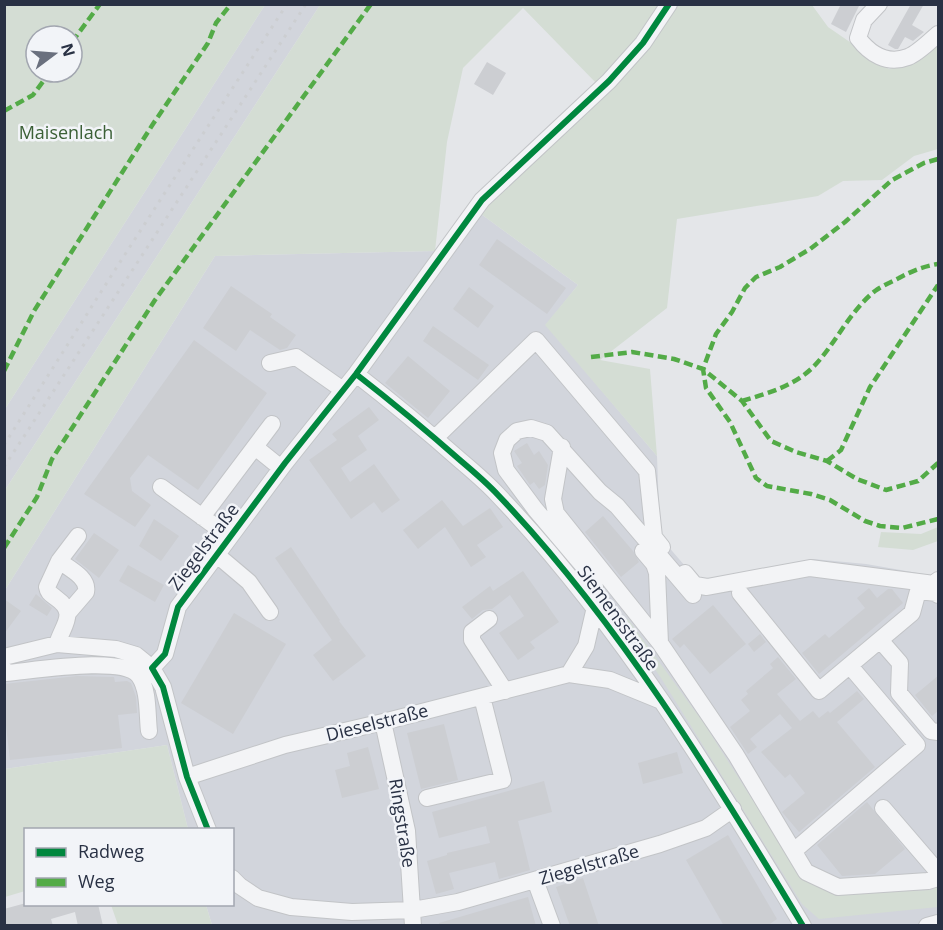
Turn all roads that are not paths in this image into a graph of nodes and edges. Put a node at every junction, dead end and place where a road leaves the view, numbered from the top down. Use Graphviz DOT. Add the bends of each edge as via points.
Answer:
graph roads {
  1 [pos="669,4"];
  2 [pos="879,4"];
  3 [pos="939,34"];
  4 [pos="270,363"];
  5 [pos="356,374"];
  6 [pos="343,390"];
  7 [pos="272,424"];
  8 [pos="435,438"];
  9 [pos="255,447"];
  10 [pos="562,447"];
  11 [pos="281,468"];
  12 [pos="160,487"];
  13 [pos="600,492"];
  14 [pos="202,517"];
  15 [pos="78,536"];
  16 [pos="231,537"];
  17 [pos="217,555"];
  18 [pos="59,561"];
  19 [pos="939,580"];
  20 [pos="740,593"];
  21 [pos="693,595"];
  22 [pos="939,596"];
  23 [pos="595,607"];
  24 [pos="270,612"];
  25 [pos="68,613"];
  26 [pos="489,618"];
  27 [pos="880,640"];
  28 [pos="660,643"];
  29 [pos="57,644"];
  30 [pos="850,666"];
  31 [pos="5,668"];
  32 [pos="152,668"];
  33 [pos="569,674"];
  34 [pos="505,691"];
  35 [pos="482,697"];
  36 [pos="659,700"];
  37 [pos="383,722"];
  38 [pos="149,731"];
  39 [pos="939,732"];
  40 [pos="187,777"];
  41 [pos="427,798"];
  42 [pos="883,808"];
  43 [pos="733,809"];
  44 [pos="206,828"];
  45 [pos="795,850"];
  46 [pos="939,872"];
  47 [pos="939,878"];
  48 [pos="234,880"];
  49 [pos="536,880"];
  50 [pos="413,918"];
  51 [pos="939,923"];
  52 [pos="552,926"];
  53 [pos="803,926"];
  54 [pos="927,926"];
  1 -- 5 [label="street, Ziegelstraße" via="643,43 609,81 482,200"];
  2 -- 3 [label="street" via="864,20 858,38 867,51 889,60 909,57"];
  4 -- 6 [label="street" via="296,357"];
  5 -- 6 [label="street, Ziegelstraße"];
  5 -- 8 [label="street, Siemensstraße"];
  6 -- 11 [label="street, Ziegelstraße"];
  7 -- 9 [label="street"];
  8 -- 19 [label="street" via="536,340 646,471 654,537 695,585 707,587 810,568 934,584"];
  8 -- 23 [label="street, Siemensstraße" via="497,493"];
  9 -- 11 [label="street"];
  9 -- 14 [label="street"];
  10 -- 13 [label="street"];
  10 -- 23 [label="street" via="548,433 531,428 517,431 502,453 506,470 585,568 595,587"];
  10 -- 28 [label="street" via="553,499 556,513"];
  11 -- 16 [label="street, Ziegelstraße"];
  12 -- 14 [label="street"];
  13 -- 21 [label="street" via="617,506"];
  13 -- 28 [label="street" via="608,509 654,564"];
  14 -- 16 [label="street"];
  15 -- 18 [label="street"];
  16 -- 17 [label="street, Ziegelstraße"];
  17 -- 24 [label="street" via="249,582"];
  17 -- 32 [label="street, Ziegelstraße" via="178,607 165,654"];
  18 -- 25 [label="street" via="46,587 66,605"];
  18 -- 25 [label="street" via="87,584 86,592"];
  20 -- 30 [label="street" via="819,691"];
  22 -- 27 [label="street" via="918,591 912,613"];
  23 -- 33 [label="street" via="586,646"];
  23 -- 36 [label="street, Siemensstraße"];
  25 -- 29 [label="street"];
  26 -- 34 [label="street" via="472,632 472,640"];
  27 -- 30 [label="street"];
  27 -- 39 [label="street" via="900,663 899,693 931,730"];
  28 -- 45 [label="street"];
  29 -- 31 [label="street"];
  29 -- 32 [label="street" via="116,649 136,655"];
  30 -- 45 [label="street" via="917,745"];
  31 -- 38 [label="street" via="97,665 129,669 143,684"];
  32 -- 40 [label="street" via="163,687"];
  33 -- 34 [label="street, Dieselstraße"];
  33 -- 36 [label="street, Dieselstraße" via="610,680"];
  34 -- 35 [label="street, Dieselstraße"];
  35 -- 37 [label="street, Dieselstraße"];
  35 -- 41 [label="street" via="503,780"];
  36 -- 43 [label="street, Siemensstraße"];
  37 -- 40 [label="street, Dieselstraße" via="285,745"];
  37 -- 50 [label="street, Ringstraße" via="407,831"];
  40 -- 44 [label="street"];
  42 -- 46 [label="street"];
  43 -- 49 [label="street, Ziegelstraße" via="706,828"];
  43 -- 53 [label="street, Siemensstraße"];
  45 -- 47 [label="street" via="806,872 838,887"];
  48 -- 50 [label="street, Ziegelstraße" via="258,898 291,907"];
  49 -- 50 [label="street, Ziegelstraße"];
  49 -- 52 [label="street"];
  51 -- 54 [label="street"];
}
